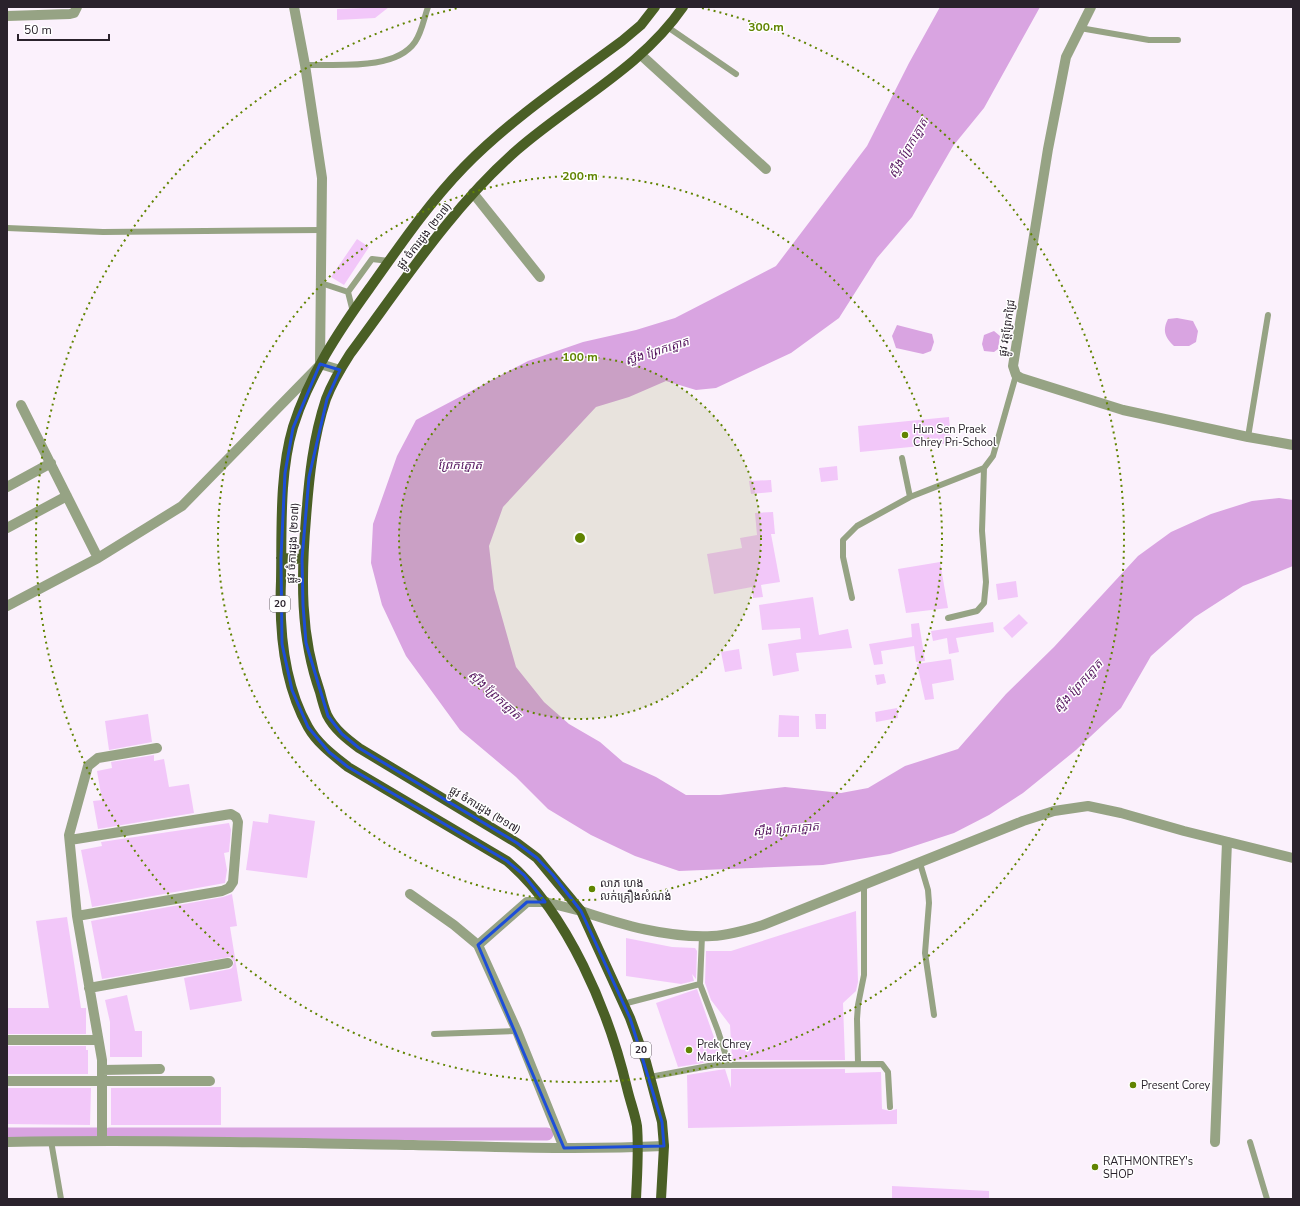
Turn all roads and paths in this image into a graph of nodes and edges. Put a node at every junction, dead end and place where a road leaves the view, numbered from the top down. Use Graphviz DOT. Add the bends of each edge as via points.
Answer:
graph roads {
  1 [pos="77,7"];
  2 [pos="294,7"];
  3 [pos="428,7"];
  4 [pos="656,7"];
  5 [pos="684,7"];
  6 [pos="1091,7"];
  7 [pos="7,16"];
  8 [pos="669,28"];
  9 [pos="1080,28"];
  10 [pos="1178,40"];
  11 [pos="641,55"];
  12 [pos="305,65"];
  13 [pos="736,74"];
  14 [pos="766,169"];
  15 [pos="473,194"];
  16 [pos="7,228"];
  17 [pos="322,230"];
  18 [pos="389,261"];
  19 [pos="540,277"];
  20 [pos="321,284"];
  21 [pos="348,292"];
  22 [pos="353,312"];
  23 [pos="1268,315"];
  24 [pos="320,364"];
  25 [pos="340,370"];
  26 [pos="1016,375"];
  27 [pos="21,405"];
  28 [pos="1248,437"];
  29 [pos="1293,445"];
  30 [pos="902,458"];
  31 [pos="51,463"];
  32 [pos="984,468"];
  33 [pos="7,487"];
  34 [pos="67,496"];
  35 [pos="910,497"];
  36 [pos="7,528"];
  37 [pos="98,558"];
  38 [pos="281,558"];
  39 [pos="302,559"];
  40 [pos="852,598"];
  41 [pos="7,606"];
  42 [pos="948,618"];
  43 [pos="157,748"];
  44 [pos="70,840"];
  45 [pos="1227,842"];
  46 [pos="1293,858"];
  47 [pos="920,863"];
  48 [pos="864,886"];
  49 [pos="410,894"];
  50 [pos="545,902"];
  51 [pos="581,911"];
  52 [pos="77,916"];
  53 [pos="702,936"];
  54 [pos="478,945"];
  55 [pos="228,963"];
  56 [pos="700,984"];
  57 [pos="89,988"];
  58 [pos="623,1004"];
  59 [pos="934,1015"];
  60 [pos="517,1031"];
  61 [pos="434,1034"];
  62 [pos="7,1040"];
  63 [pos="98,1040"];
  64 [pos="858,1063"];
  65 [pos="729,1065"];
  66 [pos="160,1069"];
  67 [pos="102,1070"];
  68 [pos="650,1077"];
  69 [pos="7,1081"];
  70 [pos="102,1082"];
  71 [pos="210,1082"];
  72 [pos="890,1107"];
  73 [pos="51,1141"];
  74 [pos="102,1141"];
  75 [pos="7,1142"];
  76 [pos="1214,1142"];
  77 [pos="1250,1142"];
  78 [pos="664,1146"];
  79 [pos="638,1147"];
  80 [pos="564,1148"];
  81 [pos="61,1199"];
  82 [pos="636,1199"];
  83 [pos="661,1199"];
  84 [pos="1266,1199"];
  1 -- 7 [label="street" via="74,13 70,14"];
  2 -- 12 [label="street"];
  3 -- 12 [label="lane" via="416,41 404,54 372,64"];
  4 -- 18 [label="main road, ផ្លូវ ចំការដូង (២១៧) / 20" via="641,25 622,41 502,131 464,167 432,202"];
  5 -- 8 [label="main road, ផ្លូវ ចំការដូង (២១៧) / 20"];
  6 -- 9 [label="street, ផ្លូវ វត្តព្រែកជ្រៃ"];
  8 -- 11 [label="main road, ផ្លូវ ចំការដូង (២១៧) / 20"];
  8 -- 13 [label="lane"];
  9 -- 10 [label="lane" via="1150,40"];
  9 -- 26 [label="street, ផ្លូវ វត្តព្រែកជ្រៃ" via="1066,57 1048,149 1013,366"];
  11 -- 14 [label="street"];
  11 -- 15 [label="main road, ផ្លូវ ចំការដូង (២១៧) / 20" via="517,150"];
  12 -- 17 [label="street" via="322,178"];
  15 -- 19 [label="street"];
  15 -- 25 [label="main road, ផ្លូវ ចំការដូង (២១៧) / 20" via="449,221"];
  16 -- 17 [label="lane" via="103,232"];
  17 -- 20 [label="street"];
  18 -- 21 [label="lane" via="372,259"];
  18 -- 22 [label="main road, ផ្លូវ ចំការដូង (២១៧) / 20"];
  20 -- 21 [label="lane"];
  20 -- 24 [label="street"];
  21 -- 22 [label="lane"];
  22 -- 24 [label="main road, ផ្លូវ ចំការដូង (២១៧) / 20"];
  23 -- 28 [label="lane"];
  24 -- 25 [label="street"];
  24 -- 37 [label="street" via="182,506"];
  24 -- 38 [label="main road, ផ្លូវ ចំការដូង (២១៧) / 20" via="306,391 293,428 285,473"];
  25 -- 39 [label="main road, ផ្លូវ ចំការដូង (២១៧) / 20" via="327,399 316,442 309,478"];
  26 -- 28 [label="street" via="1123,410"];
  26 -- 32 [label="lane" via="993,456"];
  27 -- 31 [label="street"];
  28 -- 29 [label="street"];
  30 -- 35 [label="lane"];
  31 -- 33 [label="street"];
  31 -- 34 [label="street"];
  32 -- 35 [label="lane"];
  32 -- 42 [label="lane" via="984,603 976,610"];
  34 -- 36 [label="street"];
  34 -- 37 [label="street"];
  35 -- 40 [label="lane" via="857,526 843,540 843,557"];
  37 -- 41 [label="street"];
  38 -- 39 [label="main road"];
  38 -- 50 [label="main road, ផ្លូវ ចំការដូង (២១៧) / 20" via="282,644 292,690 308,727 329,752 348,767 507,861 524,875"];
  39 -- 51 [label="main road, ផ្លូវ ចំការដូង (២១៧) / 20" via="306,643 316,684 328,716 342,734 359,748 517,843 537,858"];
  43 -- 44 [label="street" via="98,758 88,766 69,835"];
  44 -- 52 [label="street"];
  44 -- 52 [label="street" via="232,814 238,822 233,882 229,888 222,892"];
  45 -- 46 [label="street"];
  45 -- 47 [label="street" via="1088,806 1054,811 1023,821"];
  45 -- 76 [label="street"];
  47 -- 48 [label="street"];
  47 -- 59 [label="lane" via="928,890 924,953"];
  48 -- 53 [label="street" via="763,925 735,933"];
  48 -- 64 [label="lane" via="864,975 857,1019"];
  49 -- 54 [label="street"];
  50 -- 51 [label="street"];
  50 -- 54 [label="street" via="527,902"];
  50 -- 79 [label="main road, ផ្លូវ ចំការដូង (២១៧) / 20" via="580,959 608,1024 633,1110"];
  51 -- 53 [label="street" via="620,924 663,933"];
  51 -- 58 [label="main road, ផ្លូវ ចំការដូង (២១៧) / 20"];
  52 -- 57 [label="street"];
  53 -- 56 [label="lane"];
  54 -- 60 [label="street"];
  55 -- 57 [label="street"];
  56 -- 58 [label="lane"];
  56 -- 65 [label="lane"];
  57 -- 63 [label="street"];
  58 -- 68 [label="main road, ផ្លូវ ចំការដូង (២១៧) / 20"];
  60 -- 61 [label="lane"];
  60 -- 80 [label="street"];
  62 -- 63 [label="street"];
  63 -- 67 [label="street"];
  64 -- 65 [label="lane"];
  64 -- 72 [label="lane" via="882,1064 886,1067 890,1080"];
  65 -- 68 [label="lane"];
  66 -- 67 [label="street"];
  67 -- 70 [label="street"];
  68 -- 78 [label="main road, ផ្លូវ ចំការដូង (២១៧) / 20" via="662,1122"];
  69 -- 70 [label="street"];
  70 -- 71 [label="street"];
  70 -- 74 [label="street"];
  73 -- 74 [label="street"];
  73 -- 75 [label="street"];
  73 -- 81 [label="lane"];
  74 -- 80 [label="street"];
  77 -- 84 [label="lane"];
  78 -- 79 [label="street"];
  78 -- 83 [label="main road, ផ្លូវ ចំការដូង (២១៧) / 20"];
  79 -- 80 [label="street"];
  79 -- 82 [label="main road, ផ្លូវ ចំការដូង (២១៧) / 20"];
}
